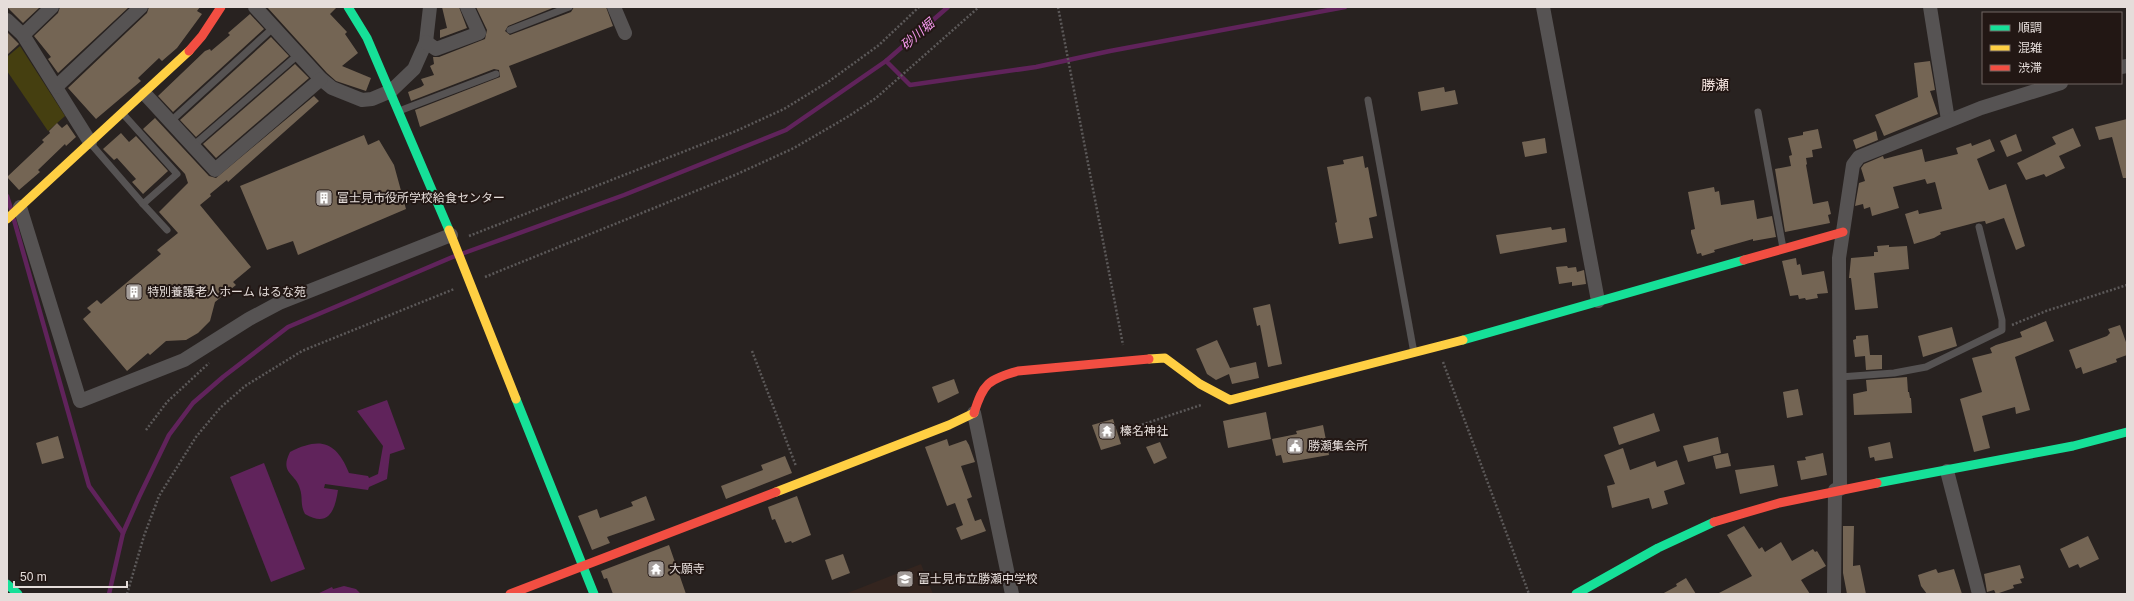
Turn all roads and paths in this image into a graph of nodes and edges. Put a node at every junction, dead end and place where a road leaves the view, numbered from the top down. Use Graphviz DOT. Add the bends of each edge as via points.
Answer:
graph roads {
  1 [pos="52,7"];
  2 [pos="141,7"];
  3 [pos="221,7"];
  4 [pos="255,7"];
  5 [pos="348,7"];
  6 [pos="430,7"];
  7 [pos="467,7"];
  8 [pos="569,7"];
  9 [pos="614,7"];
  10 [pos="919,7"];
  11 [pos="979,7"];
  12 [pos="1058,7"];
  13 [pos="1543,7"];
  14 [pos="1930,7"];
  15 [pos="7,20"];
  16 [pos="273,28"];
  17 [pos="510,30"];
  18 [pos="625,33"];
  19 [pos="22,35"];
  20 [pos="426,42"];
  21 [pos="298,54"];
  22 [pos="496,74"];
  23 [pos="321,79"];
  24 [pos="2059,84"];
  25 [pos="56,87"];
  26 [pos="391,91"];
  27 [pos="145,94"];
  28 [pos="1368,100"];
  29 [pos="399,111"];
  30 [pos="1758,112"];
  31 [pos="122,113"];
  32 [pos="1948,120"];
  33 [pos="171,121"];
  34 [pos="90,142"];
  35 [pos="193,146"];
  36 [pos="143,204"];
  37 [pos="20,207"];
  38 [pos="7,219"];
  39 [pos="1979,227"];
  40 [pos="7,230"];
  41 [pos="167,230"];
  42 [pos="1843,232"];
  43 [pos="453,240"];
  44 [pos="1784,248"];
  45 [pos="470,281"];
  46 [pos="2127,285"];
  47 [pos="1598,302"];
  48 [pos="2002,330"];
  49 [pos="1437,348"];
  50 [pos="752,350"];
  51 [pos="1414,354"];
  52 [pos="214,359"];
  53 [pos="1127,361"];
  54 [pos="1840,377"];
  55 [pos="1223,398"];
  56 [pos="974,413"];
  57 [pos="146,430"];
  58 [pos="1123,431"];
  59 [pos="2127,432"];
  60 [pos="1947,471"];
  61 [pos="802,482"];
  62 [pos="1838,490"];
  63 [pos="582,565"];
  64 [pos="7,584"];
  65 [pos="18,594"];
  66 [pos="127,594"];
  67 [pos="510,594"];
  68 [pos="594,594"];
  69 [pos="1012,594"];
  70 [pos="1529,594"];
  71 [pos="1576,594"];
  72 [pos="1834,594"];
  73 [pos="1979,594"];
  1 -- 19 [label="street"];
  2 -- 25 [label="street"];
  3 -- 27 [label="main road" via="185,56"];
  4 -- 16 [label="street"];
  5 -- 26 [label="main road" via="367,38"];
  6 -- 20 [label="street"];
  7 -- 20 [label="street" via="479,33 436,49"];
  8 -- 17 [label="lane"];
  9 -- 18 [label="street"];
  10 -- 43 [label="path" via="879,45 828,82 784,109 736,131 526,215"];
  11 -- 45 [label="path" via="876,98 794,148 735,175"];
  12 -- 53 [label="path" via="1110,285"];
  13 -- 47 [label="street"];
  14 -- 32 [label="street"];
  15 -- 19 [label="street"];
  16 -- 21 [label="street"];
  16 -- 33 [label="lane"];
  19 -- 25 [label="street"];
  20 -- 26 [label="street" via="414,69"];
  21 -- 23 [label="street"];
  21 -- 35 [label="lane"];
  22 -- 29 [label="lane"];
  23 -- 26 [label="street" via="332,88 362,100 372,100"];
  23 -- 35 [label="street" via="214,170"];
  24 -- 32 [label="street"];
  25 -- 34 [label="street"];
  26 -- 29 [label="main road"];
  27 -- 31 [label="main road"];
  27 -- 33 [label="street"];
  28 -- 51 [label="lane"];
  29 -- 43 [label="main road"];
  30 -- 44 [label="lane"];
  31 -- 34 [label="main road"];
  31 -- 36 [label="lane" via="177,174"];
  32 -- 42 [label="street" via="1859,157 1853,166"];
  33 -- 35 [label="street"];
  34 -- 36 [label="lane"];
  34 -- 37 [label="main road"];
  36 -- 41 [label="lane"];
  37 -- 38 [label="main road"];
  37 -- 40 [label="main road"];
  37 -- 43 [label="street" via="80,401 184,360 279,303"];
  39 -- 48 [label="lane" via="2002,320"];
  42 -- 44 [label="main road"];
  42 -- 54 [label="street" via="1839,258"];
  43 -- 45 [label="main road"];
  44 -- 47 [label="main road"];
  45 -- 63 [label="main road"];
  45 -- 66 [label="path" via="302,350 245,386 220,408 196,437 159,496"];
  46 -- 48 [label="path" via="2046,311"];
  47 -- 49 [label="main road"];
  48 -- 54 [label="lane" via="1926,367 1894,373"];
  49 -- 51 [label="main road"];
  49 -- 70 [label="path"];
  50 -- 61 [label="path"];
  51 -- 55 [label="main road" via="1230,400"];
  52 -- 57 [label="path" via="167,402"];
  53 -- 55 [label="main road" via="1165,358"];
  53 -- 56 [label="main road" via="1018,370 996,376 982,388"];
  54 -- 62 [label="street"];
  55 -- 58 [label="path"];
  56 -- 61 [label="main road"];
  56 -- 69 [label="street"];
  59 -- 60 [label="main road" via="2086,443"];
  60 -- 62 [label="main road"];
  60 -- 73 [label="street"];
  61 -- 63 [label="main road"];
  62 -- 71 [label="main road" via="1744,512 1718,521 1679,538"];
  62 -- 72 [label="street"];
  63 -- 67 [label="main road"];
  63 -- 68 [label="main road"];
  64 -- 65 [label="main road"];
}
